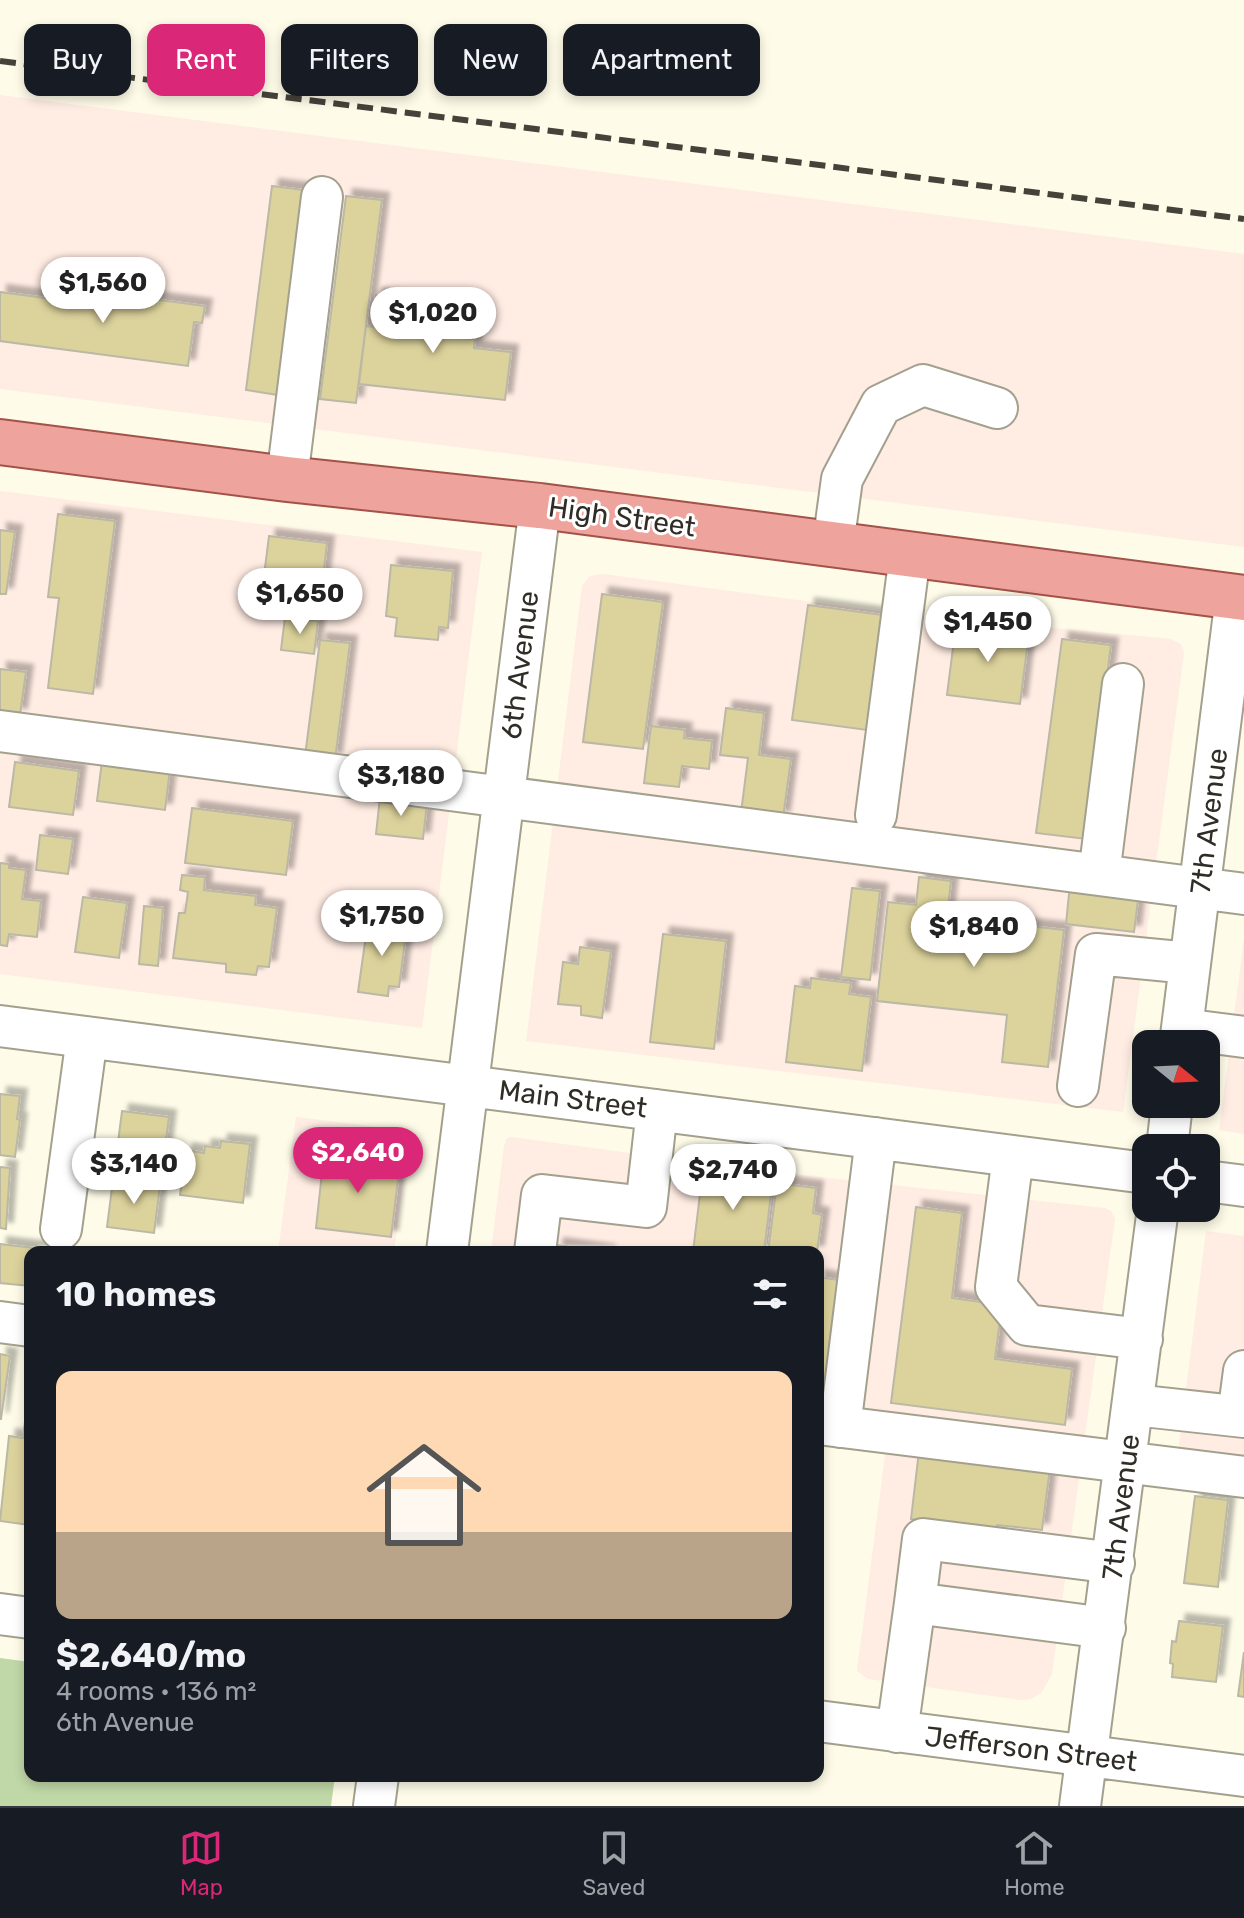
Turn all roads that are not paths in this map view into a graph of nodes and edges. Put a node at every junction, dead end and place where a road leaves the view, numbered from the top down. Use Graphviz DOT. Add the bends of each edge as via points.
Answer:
graph roads {
  1 [pos="322,197"];
  2 [pos="997,408"];
  3 [pos="0,442"];
  4 [pos="287,479"];
  5 [pos="540,506"];
  6 [pos="833,545"];
  7 [pos="910,555"];
  8 [pos="1240,598"];
  9 [pos="1123,684"];
  10 [pos="0,731"];
  11 [pos="504,798"];
  12 [pos="876,815"];
  13 [pos="1099,875"];
  14 [pos="1200,888"];
  15 [pos="1244,894"];
  16 [pos="1190,963"];
  17 [pos="0,1026"];
  18 [pos="1182,1030"];
  19 [pos="87,1037"];
  20 [pos="1220,1037"];
  21 [pos="1244,1037"];
  22 [pos="469,1085"];
  23 [pos="1078,1086"];
  24 [pos="657,1110"];
  25 [pos="876,1138"];
  26 [pos="1013,1156"];
  27 [pos="1132,1171"];
  28 [pos="1220,1183"];
  29 [pos="1244,1186"];
  30 [pos="1156,1222"];
  31 [pos="61,1229"];
  32 [pos="448,1246"];
  33 [pos="536,1246"];
  34 [pos="0,1322"];
  35 [pos="24,1325"];
  36 [pos="1142,1339"];
  37 [pos="1244,1371"];
  38 [pos="1134,1405"];
  39 [pos="1241,1417"];
  40 [pos="829,1425"];
  41 [pos="1127,1462"];
  42 [pos="1244,1477"];
  43 [pos="1114,1563"];
  44 [pos="915,1603"];
  45 [pos="0,1614"];
  46 [pos="24,1617"];
  47 [pos="1105,1628"];
  48 [pos="824,1722"];
  49 [pos="897,1732"];
  50 [pos="1088,1756"];
  51 [pos="1244,1776"];
  52 [pos="377,1782"];
  53 [pos="374,1806"];
  54 [pos="1080,1806"];
  1 -- 4 [label="street"];
  2 -- 6 [label="street" via="923,385 881,405 842,479"];
  3 -- 4 [label="main road, High Street"];
  4 -- 5 [label="main road, High Street"];
  5 -- 6 [label="main road, High Street"];
  5 -- 11 [label="street, 6th Avenue"];
  6 -- 7 [label="main road, High Street"];
  7 -- 8 [label="main road, High Street"];
  7 -- 12 [label="street"];
  8 -- 14 [label="street, 7th Avenue"];
  9 -- 13 [label="street"];
  10 -- 11 [label="street"];
  11 -- 13 [label="street"];
  11 -- 22 [label="street, 6th Avenue"];
  13 -- 14 [label="street"];
  14 -- 15 [label="street"];
  14 -- 16 [label="street, 7th Avenue"];
  16 -- 18 [label="street, 7th Avenue"];
  16 -- 23 [label="street" via="1096,954"];
  17 -- 19 [label="street, Main Street"];
  19 -- 22 [label="street, Main Street"];
  19 -- 31 [label="street"];
  20 -- 21 [label="street"];
  22 -- 24 [label="street, Main Street"];
  22 -- 32 [label="street, 6th Avenue"];
  24 -- 25 [label="street, Main Street"];
  24 -- 33 [label="street" via="646,1207 542,1195"];
  25 -- 26 [label="street, Main Street"];
  25 -- 40 [label="street"];
  26 -- 27 [label="street, Main Street"];
  26 -- 36 [label="street" via="996,1287 1027,1325"];
  28 -- 29 [label="street"];
  30 -- 36 [label="street, 7th Avenue"];
  34 -- 35 [label="street"];
  36 -- 38 [label="street, 7th Avenue"];
  37 -- 39 [label="street"];
  38 -- 39 [label="street"];
  38 -- 41 [label="street, 7th Avenue"];
  40 -- 41 [label="street"];
  41 -- 42 [label="street"];
  41 -- 43 [label="street, 7th Avenue"];
  43 -- 44 [label="street" via="923,1539"];
  43 -- 47 [label="street, 7th Avenue"];
  44 -- 47 [label="street"];
  44 -- 49 [label="street"];
  45 -- 46 [label="street"];
  47 -- 50 [label="street, 7th Avenue"];
  48 -- 49 [label="street, Jefferson Street"];
  49 -- 50 [label="street, Jefferson Street"];
  50 -- 51 [label="street, Jefferson Street"];
  50 -- 54 [label="street, 7th Avenue"];
  52 -- 53 [label="street"];
}
